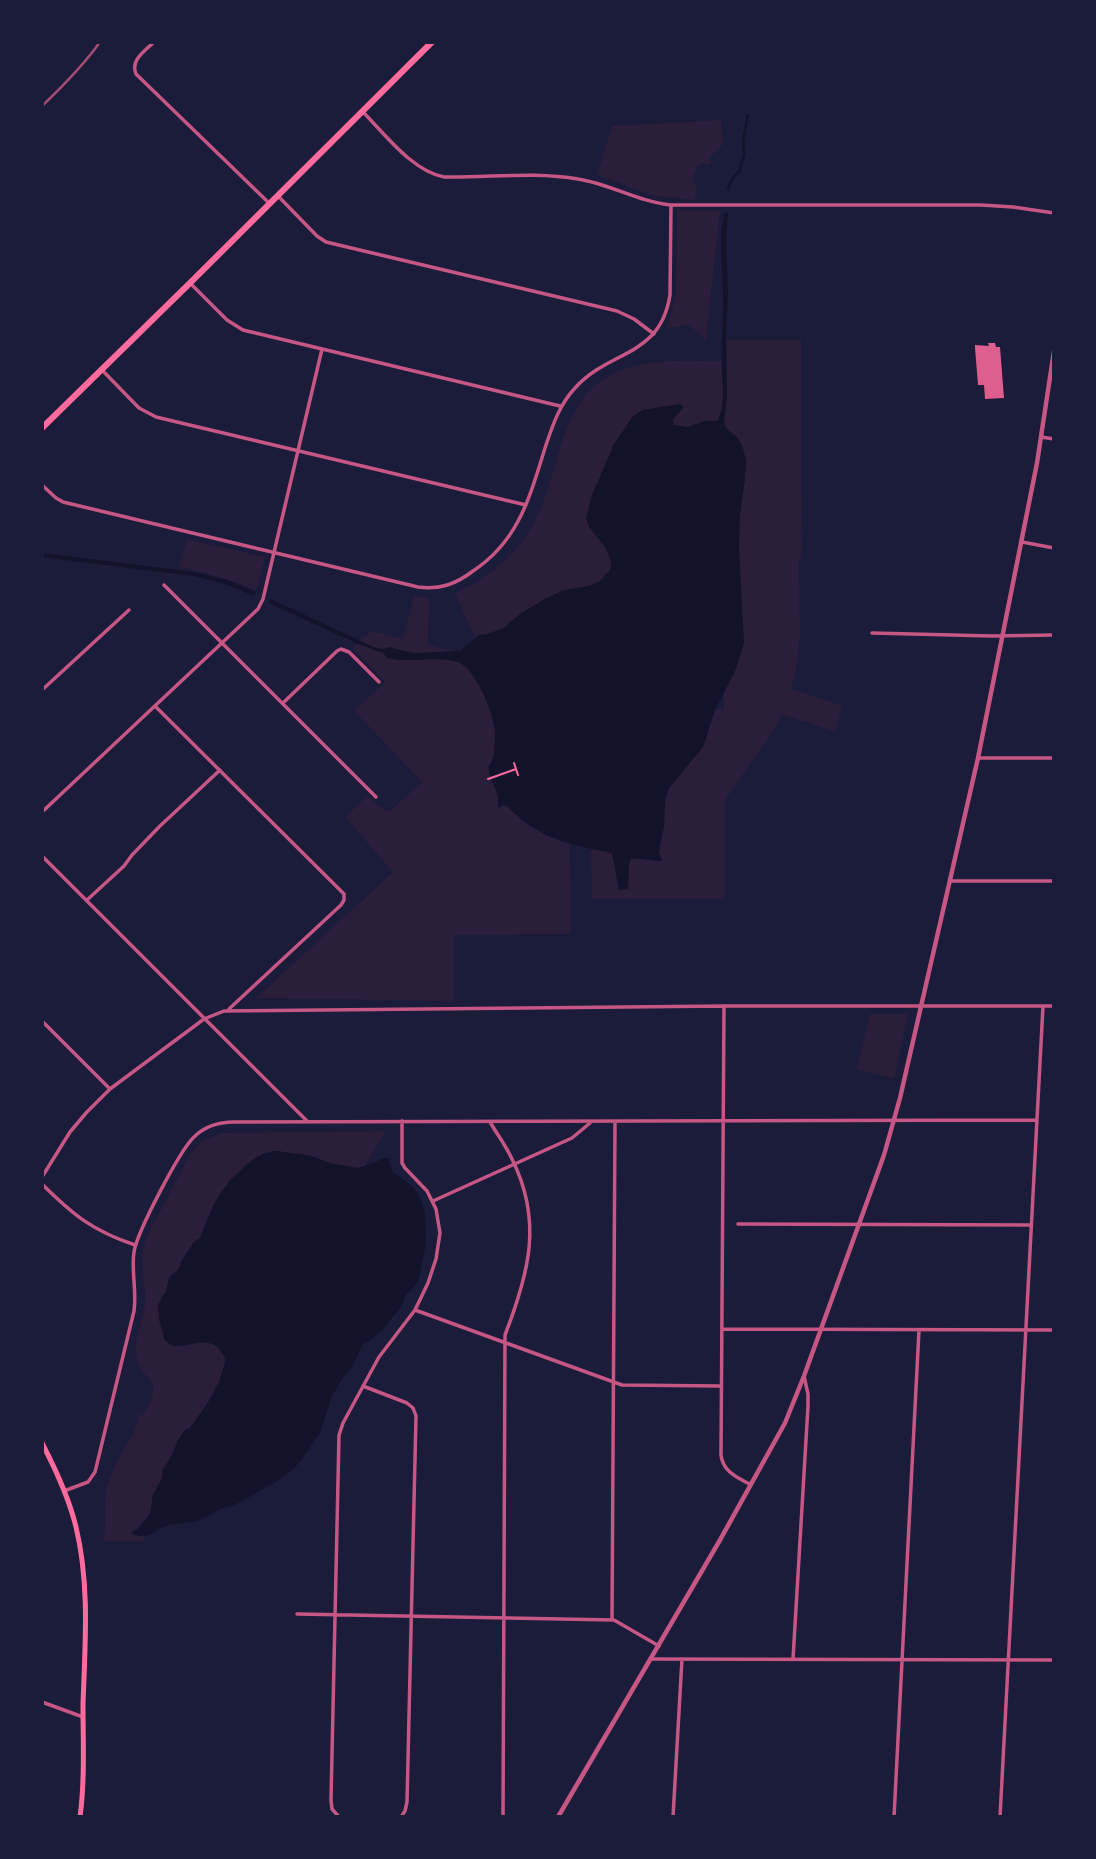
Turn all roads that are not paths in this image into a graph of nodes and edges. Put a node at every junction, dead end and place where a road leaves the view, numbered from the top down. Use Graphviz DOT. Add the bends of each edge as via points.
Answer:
graph roads {
  1 [pos="154,42"];
  2 [pos="432,42"];
  3 [pos="362,111"];
  4 [pos="278,196"];
  5 [pos="270,204"];
  6 [pos="671,205"];
  7 [pos="1054,213"];
  8 [pos="190,284"];
  9 [pos="654,334"];
  10 [pos="322,349"];
  11 [pos="1054,351"];
  12 [pos="102,370"];
  13 [pos="561,406"];
  14 [pos="42,428"];
  15 [pos="1041,437"];
  16 [pos="1054,439"];
  17 [pos="298,451"];
  18 [pos="42,485"];
  19 [pos="526,506"];
  20 [pos="1021,542"];
  21 [pos="1054,548"];
  22 [pos="274,553"];
  23 [pos="163,585"];
  24 [pos="129,610"];
  25 [pos="872,634"];
  26 [pos="1054,635"];
  27 [pos="1003,636"];
  28 [pos="223,644"];
  29 [pos="379,682"];
  30 [pos="42,690"];
  31 [pos="283,703"];
  32 [pos="156,706"];
  33 [pos="978,758"];
  34 [pos="1054,758"];
  35 [pos="220,771"];
  36 [pos="376,797"];
  37 [pos="42,813"];
  38 [pos="42,856"];
  39 [pos="951,881"];
  40 [pos="1054,881"];
  41 [pos="87,900"];
  42 [pos="724,1006"];
  43 [pos="922,1006"];
  44 [pos="1043,1006"];
  45 [pos="1054,1006"];
  46 [pos="227,1010"];
  47 [pos="204,1018"];
  48 [pos="42,1021"];
  49 [pos="110,1089"];
  50 [pos="895,1119"];
  51 [pos="1037,1120"];
  52 [pos="307,1121"];
  53 [pos="402,1121"];
  54 [pos="490,1121"];
  55 [pos="723,1121"];
  56 [pos="591,1122"];
  57 [pos="615,1122"];
  58 [pos="515,1164"];
  59 [pos="42,1177"];
  60 [pos="42,1184"];
  61 [pos="433,1202"];
  62 [pos="738,1224"];
  63 [pos="859,1225"];
  64 [pos="1031,1225"];
  65 [pos="135,1245"];
  66 [pos="415,1310"];
  67 [pos="722,1329"];
  68 [pos="821,1329"];
  69 [pos="919,1330"];
  70 [pos="1026,1330"];
  71 [pos="1054,1330"];
  72 [pos="506,1343"];
  73 [pos="804,1376"];
  74 [pos="613,1382"];
  75 [pos="363,1386"];
  76 [pos="721,1386"];
  77 [pos="42,1443"];
  78 [pos="751,1485"];
  79 [pos="64,1491"];
  80 [pos="297,1614"];
  81 [pos="335,1615"];
  82 [pos="412,1617"];
  83 [pos="504,1619"];
  84 [pos="612,1620"];
  85 [pos="659,1646"];
  86 [pos="651,1659"];
  87 [pos="682,1659"];
  88 [pos="793,1659"];
  89 [pos="902,1660"];
  90 [pos="1008,1660"];
  91 [pos="1054,1660"];
  92 [pos="42,1702"];
  93 [pos="83,1717"];
  94 [pos="80,1817"];
  95 [pos="339,1817"];
  96 [pos="401,1817"];
  97 [pos="503,1817"];
  98 [pos="558,1817"];
  99 [pos="673,1817"];
  100 [pos="894,1817"];
  101 [pos="1000,1817"];
  1 -- 5 [label="street" via="135,61 135,74"];
  2 -- 3 [label="main road"];
  3 -- 4 [label="main road"];
  3 -- 6 [label="street" via="407,156 437,176 566,177"];
  4 -- 5 [label="main road"];
  4 -- 9 [label="street" via="326,242 610,309"];
  5 -- 8 [label="main road"];
  6 -- 7 [label="street" via="981,205"];
  6 -- 9 [label="street" via="670,295 666,314"];
  8 -- 10 [label="street" via="234,326"];
  8 -- 12 [label="main road"];
  9 -- 13 [label="street" via="638,349 588,375"];
  10 -- 13 [label="street"];
  10 -- 17 [label="street"];
  11 -- 15 [label="street"];
  12 -- 14 [label="main road"];
  12 -- 17 [label="street" via="151,415"];
  13 -- 19 [label="street"];
  15 -- 16 [label="street"];
  15 -- 20 [label="street"];
  17 -- 19 [label="street"];
  17 -- 22 [label="street"];
  18 -- 22 [label="street" via="61,502"];
  19 -- 22 [label="street" via="511,535 491,558 456,583 436,588"];
  20 -- 21 [label="street"];
  20 -- 27 [label="street"];
  22 -- 28 [label="street" via="258,610"];
  23 -- 28 [label="street"];
  24 -- 30 [label="street"];
  25 -- 27 [label="street"];
  26 -- 27 [label="street"];
  27 -- 33 [label="street"];
  28 -- 31 [label="street"];
  28 -- 32 [label="street"];
  29 -- 31 [label="street" via="343,649"];
  31 -- 36 [label="street"];
  32 -- 35 [label="street"];
  32 -- 37 [label="street"];
  33 -- 34 [label="street"];
  33 -- 39 [label="street"];
  35 -- 41 [label="street"];
  35 -- 46 [label="street" via="344,898"];
  38 -- 41 [label="street"];
  39 -- 40 [label="street"];
  39 -- 43 [label="street"];
  41 -- 47 [label="street"];
  42 -- 43 [label="street"];
  42 -- 46 [label="street"];
  42 -- 55 [label="street"];
  43 -- 44 [label="street"];
  43 -- 50 [label="street"];
  44 -- 45 [label="street"];
  44 -- 51 [label="street"];
  46 -- 47 [label="street"];
  47 -- 49 [label="street"];
  47 -- 52 [label="street"];
  48 -- 49 [label="street"];
  49 -- 59 [label="street" via="70,1132"];
  50 -- 51 [label="street"];
  50 -- 55 [label="street"];
  50 -- 63 [label="street"];
  51 -- 64 [label="street"];
  52 -- 53 [label="street"];
  52 -- 65 [label="street" via="225,1122 199,1132 182,1152"];
  53 -- 54 [label="street"];
  53 -- 61 [label="street" via="402,1163"];
  54 -- 56 [label="street"];
  54 -- 58 [label="street"];
  55 -- 57 [label="street"];
  55 -- 67 [label="street"];
  56 -- 57 [label="street"];
  56 -- 58 [label="street" via="572,1138"];
  57 -- 74 [label="street"];
  58 -- 61 [label="street"];
  58 -- 72 [label="street" via="527,1201 531,1240"];
  60 -- 65 [label="street" via="86,1223"];
  61 -- 66 [label="street" via="440,1227 439,1247"];
  62 -- 63 [label="street"];
  63 -- 64 [label="street"];
  63 -- 68 [label="street"];
  64 -- 70 [label="street"];
  65 -- 79 [label="street" via="134,1311 95,1472 88,1482"];
  66 -- 72 [label="street"];
  66 -- 75 [label="street" via="382,1352"];
  67 -- 68 [label="street"];
  67 -- 76 [label="street"];
  68 -- 69 [label="street"];
  68 -- 73 [label="street"];
  69 -- 70 [label="street"];
  69 -- 89 [label="street"];
  70 -- 71 [label="street"];
  70 -- 90 [label="street"];
  72 -- 74 [label="street"];
  72 -- 83 [label="street"];
  73 -- 78 [label="street"];
  73 -- 88 [label="street" via="808,1406"];
  74 -- 76 [label="street"];
  74 -- 84 [label="street"];
  75 -- 81 [label="street" via="339,1434"];
  75 -- 82 [label="street" via="407,1403 416,1414"];
  76 -- 78 [label="street" via="722,1460 727,1471"];
  77 -- 79 [label="main road"];
  78 -- 85 [label="street"];
  79 -- 93 [label="main road" via="84,1576"];
  80 -- 81 [label="street"];
  81 -- 82 [label="street"];
  81 -- 95 [label="street" via="331,1800"];
  82 -- 83 [label="street"];
  82 -- 96 [label="street" via="407,1802"];
  83 -- 84 [label="street"];
  83 -- 97 [label="street"];
  84 -- 85 [label="street"];
  85 -- 86 [label="street"];
  86 -- 87 [label="street"];
  86 -- 98 [label="street"];
  87 -- 88 [label="street"];
  87 -- 99 [label="street"];
  88 -- 89 [label="street"];
  89 -- 90 [label="street"];
  89 -- 100 [label="street"];
  90 -- 91 [label="street"];
  90 -- 101 [label="street"];
  92 -- 93 [label="street"];
  93 -- 94 [label="main road"];
}
